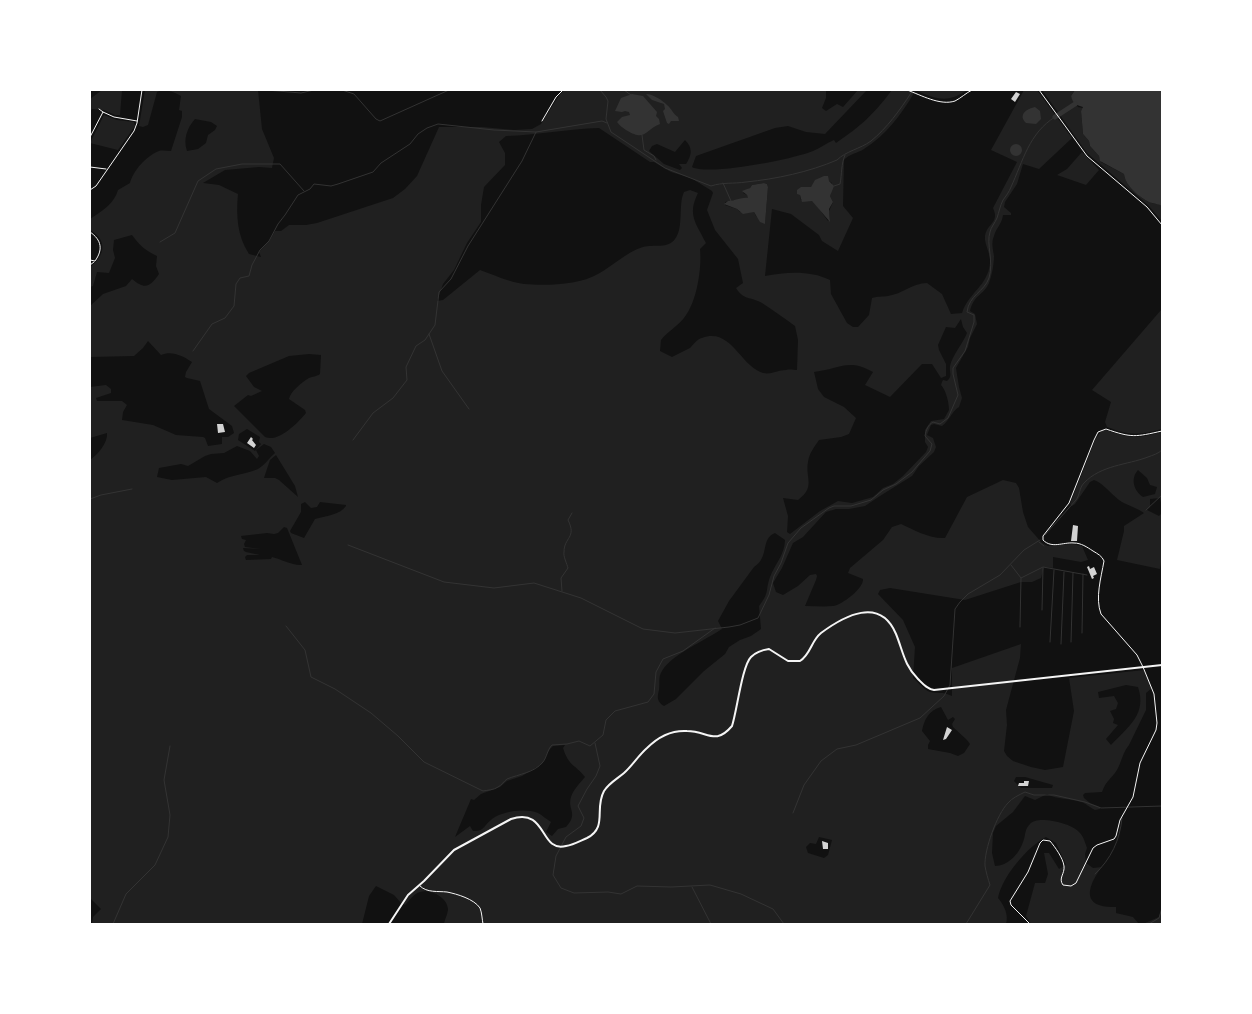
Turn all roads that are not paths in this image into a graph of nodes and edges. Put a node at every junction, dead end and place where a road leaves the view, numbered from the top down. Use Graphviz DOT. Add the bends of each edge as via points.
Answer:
graph roads {
  1 [pos="142,90"];
  2 [pos="563,90"];
  3 [pos="907,90"];
  4 [pos="972,90"];
  5 [pos="1039,90"];
  6 [pos="99,109"];
  7 [pos="103,112"];
  8 [pos="138,121"];
  9 [pos="542,121"];
  10 [pos="90,137"];
  11 [pos="90,167"];
  12 [pos="107,169"];
  13 [pos="90,190"];
  14 [pos="1162,224"];
  15 [pos="90,232"];
  16 [pos="90,260"];
  17 [pos="95,261"];
  18 [pos="90,265"];
  19 [pos="1162,431"];
  20 [pos="1162,665"];
  21 [pos="1143,667"];
  22 [pos="419,886"];
  23 [pos="389,924"];
  24 [pos="483,924"];
  25 [pos="1030,924"];
  1 -- 8 [label="street"];
  2 -- 9 [label="street"];
  3 -- 4 [label="street" via="946,102 955,101"];
  5 -- 14 [label="street" via="1092,161"];
  6 -- 7 [label="street"];
  7 -- 8 [label="street"];
  7 -- 10 [label="street"];
  8 -- 12 [label="street"];
  11 -- 12 [label="street"];
  12 -- 13 [label="street"];
  15 -- 17 [label="street" via="101,246"];
  16 -- 17 [label="street"];
  17 -- 18 [label="street"];
  19 -- 21 [label="street" via="1134,436 1106,429 1098,432 1069,503 1042,538 1050,545 1081,544 1102,557 1099,610 1137,655"];
  20 -- 21 [label="main road"];
  21 -- 22 [label="main road" via="934,690 910,672 891,624 867,611 859,612 820,633 809,654 800,661 788,661 769,649 753,655 747,665 732,726 726,733 710,737 689,731 659,737 607,786 601,800 599,828 592,835 565,847 557,846 548,840 534,820 519,816 454,850"];
  21 -- 25 [label="street" via="1156,700 1157,727 1143,755 1133,796 1120,820 1116,836 1093,848 1076,883 1071,886 1061,882 1064,864 1053,845 1046,840 1040,843 1028,872 1010,901"];
  22 -- 23 [label="main road" via="408,895"];
  22 -- 24 [label="street" via="474,902 479,906"];
}
